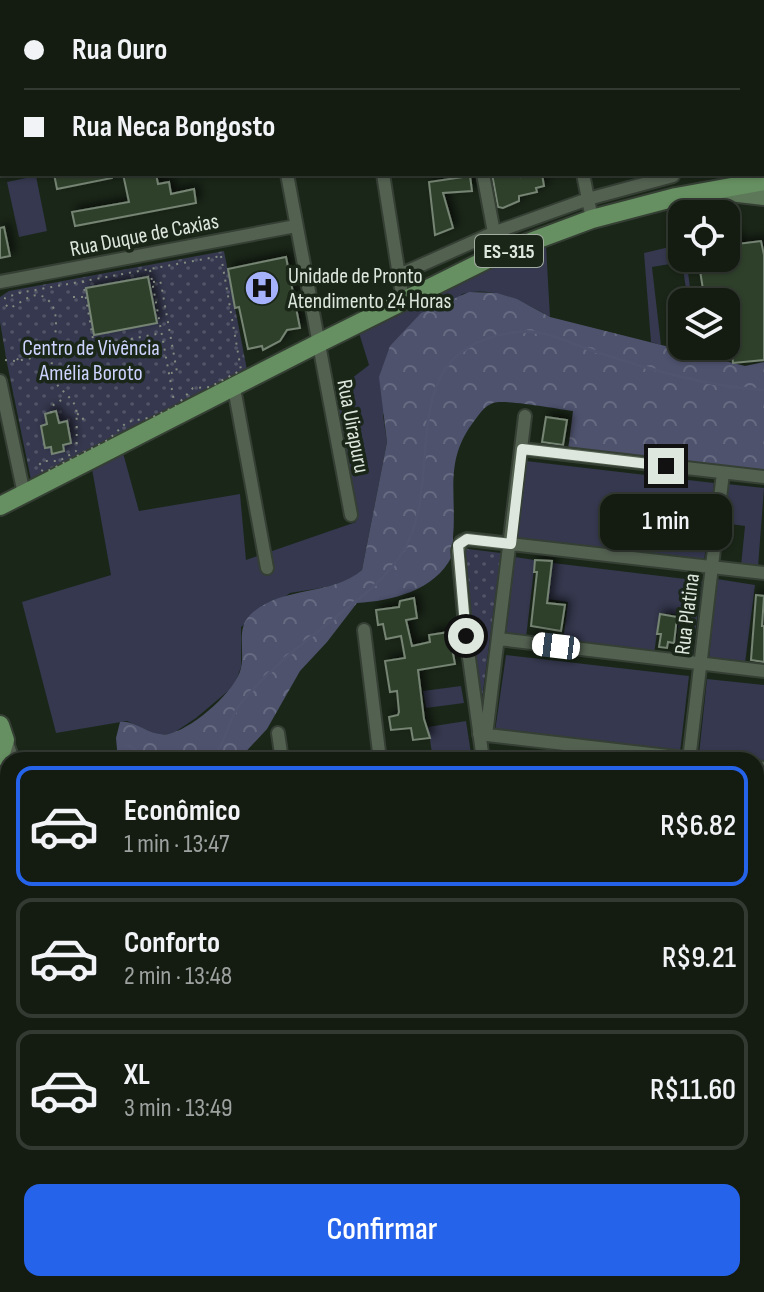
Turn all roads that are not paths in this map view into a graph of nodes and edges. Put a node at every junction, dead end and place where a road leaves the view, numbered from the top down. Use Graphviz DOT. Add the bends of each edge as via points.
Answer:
graph roads {
  1 [pos="287,176"];
  2 [pos="383,176"];
  3 [pos="483,176"];
  4 [pos="583,176"];
  5 [pos="669,176"];
  6 [pos="673,176"];
  7 [pos="739,176"];
  8 [pos="764,185"];
  9 [pos="712,190"];
  10 [pos="676,197"];
  11 [pos="588,199"];
  12 [pos="592,219"];
  13 [pos="296,226"];
  14 [pos="493,233"];
  15 [pos="498,254"];
  16 [pos="399,275"];
  17 [pos="0,282"];
  18 [pos="403,301"];
  19 [pos="317,344"];
  20 [pos="0,381"];
  21 [pos="234,388"];
  22 [pos="2,398"];
  23 [pos="525,416"];
  24 [pos="522,449"];
  25 [pos="723,473"];
  26 [pos="764,477"];
  27 [pos="24,494"];
  28 [pos="0,506"];
  29 [pos="351,515"];
  30 [pos="511,544"];
  31 [pos="712,567"];
  32 [pos="267,568"];
  33 [pos="764,573"];
  34 [pos="364,630"];
  35 [pos="499,639"];
  36 [pos="700,663"];
  37 [pos="764,671"];
  38 [pos="278,733"];
  39 [pos="482,734"];
  40 [pos="281,752"];
  41 [pos="379,752"];
  42 [pos="483,752"];
  43 [pos="635,752"];
  44 [pos="694,752"];
  1 -- 13 [label="street, Rua Uirapuru"];
  2 -- 16 [label="street"];
  3 -- 14 [label="street"];
  4 -- 11 [label="street"];
  5 -- 11 [label="street"];
  6 -- 10 [label="street"];
  7 -- 9 [label="main road"];
  8 -- 9 [label="main road, ES-315"];
  9 -- 10 [label="main road, ES-315"];
  10 -- 12 [label="main road, ES-315"];
  11 -- 12 [label="street"];
  11 -- 14 [label="street"];
  12 -- 15 [label="main road, ES-315"];
  13 -- 17 [label="street, Rua Duque de Caxias"];
  13 -- 19 [label="street, Rua Uirapuru"];
  14 -- 15 [label="street"];
  14 -- 16 [label="street"];
  15 -- 18 [label="main road, ES-315"];
  16 -- 18 [label="street"];
  18 -- 19 [label="main road, ES-315"];
  19 -- 21 [label="main road, ES-315"];
  19 -- 29 [label="street, Rua Uirapuru"];
  20 -- 22 [label="street"];
  21 -- 27 [label="main road, ES-315"];
  21 -- 32 [label="street"];
  22 -- 27 [label="street"];
  23 -- 24 [label="street"];
  24 -- 25 [label="street"];
  24 -- 30 [label="street"];
  25 -- 26 [label="street"];
  25 -- 31 [label="street, Rua Platina"];
  27 -- 28 [label="main road, ES-315"];
  30 -- 31 [label="street"];
  30 -- 35 [label="street"];
  30 -- 39 [label="street" via="467,539 458,545"];
  31 -- 33 [label="street"];
  31 -- 36 [label="street, Rua Platina"];
  34 -- 41 [label="street"];
  35 -- 36 [label="street"];
  35 -- 39 [label="street"];
  36 -- 37 [label="street"];
  36 -- 44 [label="street, Rua Platina"];
  38 -- 40 [label="street"];
  39 -- 42 [label="street"];
  39 -- 43 [label="street"];
}
